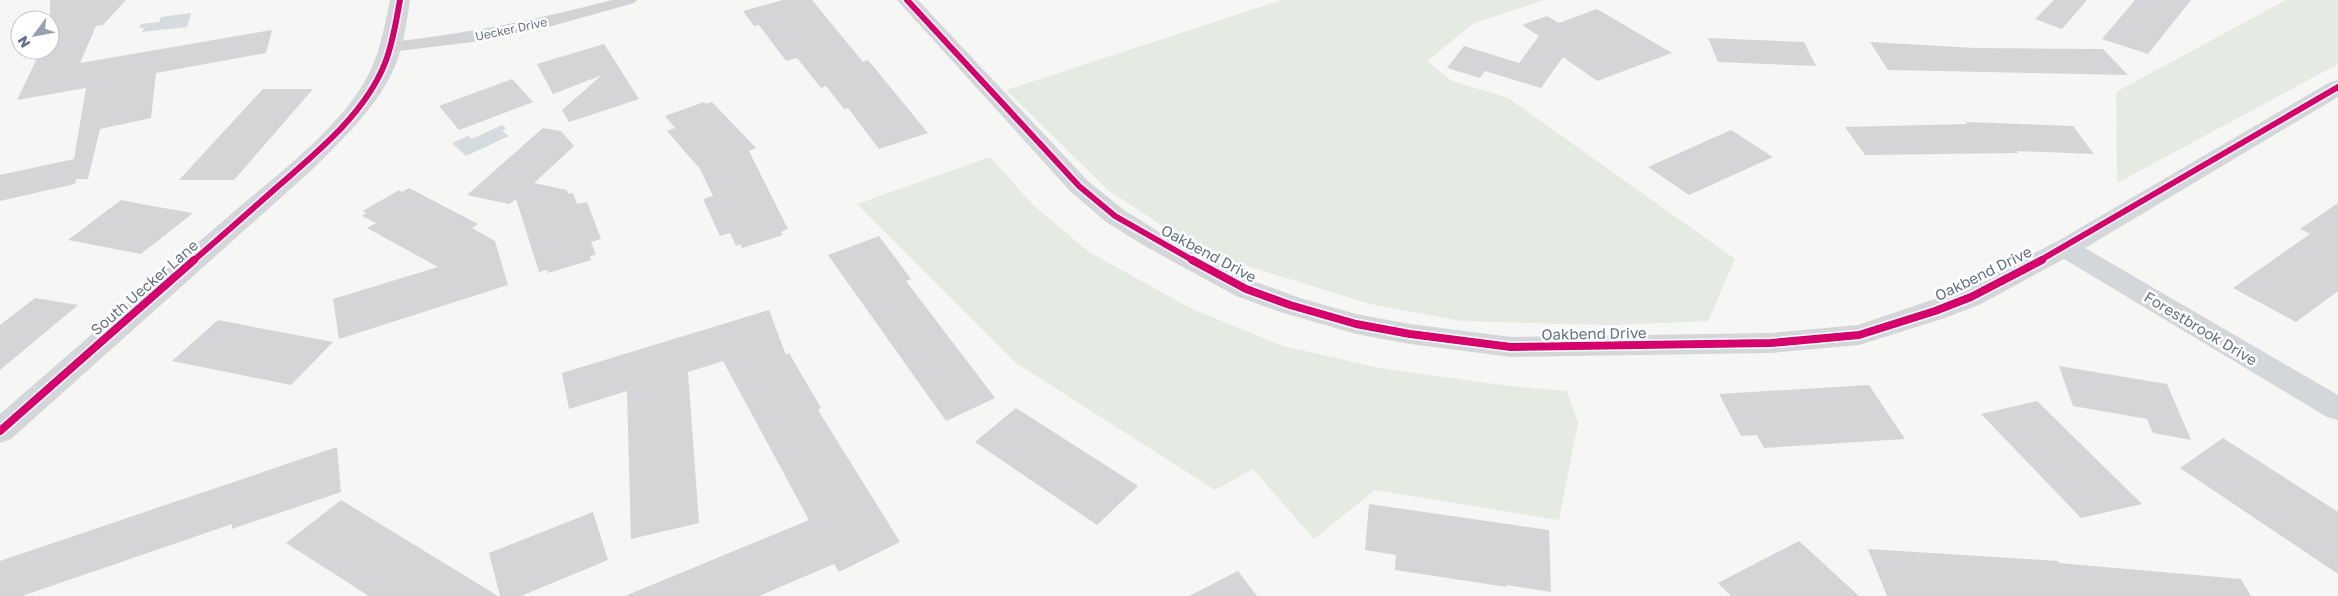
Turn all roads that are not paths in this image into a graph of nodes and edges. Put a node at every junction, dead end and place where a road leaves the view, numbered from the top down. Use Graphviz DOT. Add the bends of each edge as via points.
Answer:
graph roads {
  1 [pos="400,0"];
  2 [pos="629,0"];
  3 [pos="907,0"];
  4 [pos="391,47"];
  5 [pos="2338,87"];
  6 [pos="2065,248"];
  7 [pos="2338,409"];
  8 [pos="0,431"];
  1 -- 4 [label="street, South Uecker Lane"];
  2 -- 4 [label="street, Uecker Drive" via="552,21 472,37"];
  3 -- 6 [label="street, Oakbend Drive" via="1079,186 1115,216 1246,289 1356,324 1511,347 1771,343 1859,336 1971,297"];
  4 -- 8 [label="street, South Uecker Lane" via="375,82 351,117 305,163"];
  5 -- 6 [label="street, Oakbend Drive"];
  6 -- 7 [label="street, Forestbrook Drive"];
}
